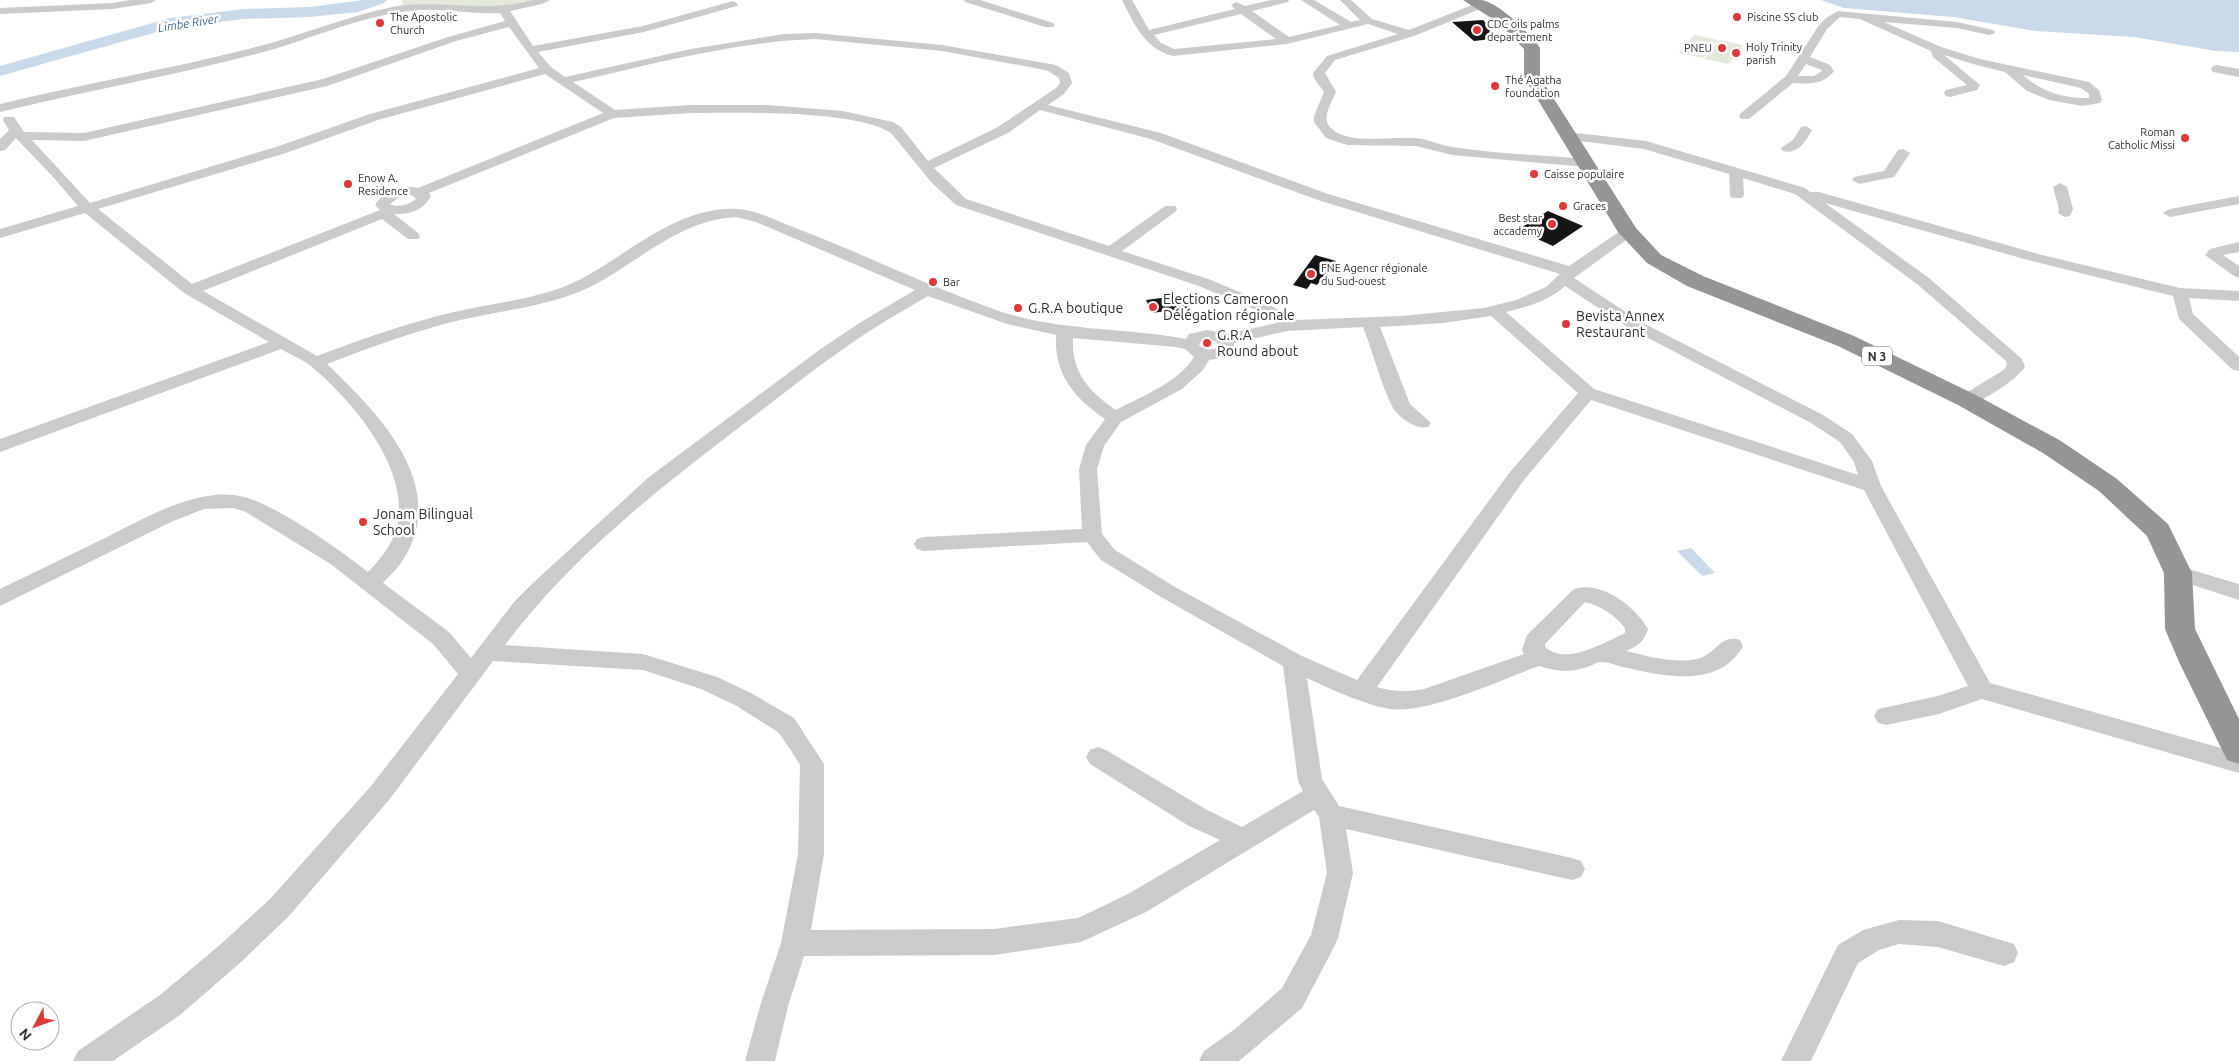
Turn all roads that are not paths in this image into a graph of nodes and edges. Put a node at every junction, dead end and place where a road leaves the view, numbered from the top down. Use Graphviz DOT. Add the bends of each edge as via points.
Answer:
graph roads {
  1 [pos="151,0"];
  2 [pos="545,0"];
  3 [pos="969,0"];
  4 [pos="1127,0"];
  5 [pos="1226,0"];
  6 [pos="1284,0"];
  7 [pos="1306,0"];
  8 [pos="1345,0"];
  9 [pos="1476,2"];
  10 [pos="379,3"];
  11 [pos="733,4"];
  12 [pos="400,8"];
  13 [pos="503,9"];
  14 [pos="1244,9"];
  15 [pos="0,11"];
  16 [pos="1862,16"];
  17 [pos="1368,21"];
  18 [pos="513,22"];
  19 [pos="1349,24"];
  20 [pos="1049,25"];
  21 [pos="1989,32"];
  22 [pos="1146,34"];
  23 [pos="1410,34"];
  24 [pos="1287,41"];
  25 [pos="1937,49"];
  26 [pos="530,50"];
  27 [pos="1803,58"];
  28 [pos="2217,68"];
  29 [pos="547,70"];
  30 [pos="2010,70"];
  31 [pos="2239,73"];
  32 [pos="1790,79"];
  33 [pos="564,81"];
  34 [pos="1950,94"];
  35 [pos="1038,106"];
  36 [pos="0,109"];
  37 [pos="612,114"];
  38 [pos="1745,116"];
  39 [pos="1806,130"];
  40 [pos="19,133"];
  41 [pos="1568,136"];
  42 [pos="0,147"];
  43 [pos="1788,148"];
  44 [pos="1903,153"];
  45 [pos="1586,163"];
  46 [pos="926,167"];
  47 [pos="1736,171"];
  48 [pos="1859,180"];
  49 [pos="2060,187"];
  50 [pos="1800,191"];
  51 [pos="1737,195"];
  52 [pos="2239,200"];
  53 [pos="86,207"];
  54 [pos="1170,209"];
  55 [pos="388,212"];
  56 [pos="2065,213"];
  57 [pos="2170,213"];
  58 [pos="1628,232"];
  59 [pos="0,234"];
  60 [pos="413,236"];
  61 [pos="2239,247"];
  62 [pos="1112,251"];
  63 [pos="2239,273"];
  64 [pos="1569,276"];
  65 [pos="190,290"];
  66 [pos="927,290"];
  67 [pos="2180,294"];
  68 [pos="2239,296"];
  69 [pos="1494,310"];
  70 [pos="1370,323"];
  71 [pos="1293,325"];
  72 [pos="1065,332"];
  73 [pos="282,343"];
  74 [pos="1198,350"];
  75 [pos="316,362"];
  76 [pos="2239,366"];
  77 [pos="1588,393"];
  78 [pos="1967,400"];
  79 [pos="1115,418"];
  80 [pos="1422,423"];
  81 [pos="0,446"];
  82 [pos="1871,486"];
  83 [pos="1092,535"];
  84 [pos="924,544"];
  85 [pos="2178,573"];
  86 [pos="370,584"];
  87 [pos="2239,592"];
  88 [pos="0,598"];
  89 [pos="1732,646"];
  90 [pos="489,652"];
  91 [pos="1598,653"];
  92 [pos="1539,657"];
  93 [pos="1294,662"];
  94 [pos="471,674"];
  95 [pos="1362,690"];
  96 [pos="1982,690"];
  97 [pos="1886,716"];
  98 [pos="2239,751"];
  99 [pos="1098,757"];
  100 [pos="2239,763"];
  101 [pos="1324,805"];
  102 [pos="1242,839"];
  103 [pos="1572,869"];
  104 [pos="795,943"];
  105 [pos="2004,953"];
  106 [pos="88,1061"];
  107 [pos="760,1061"];
  108 [pos="1214,1061"];
  109 [pos="1796,1061"];
  1 -- 15 [label="street" via="112,6"];
  2 -- 13 [label="street"];
  3 -- 20 [label="street"];
  4 -- 22 [label="street"];
  5 -- 14 [label="street"];
  6 -- 14 [label="street"];
  7 -- 19 [label="street"];
  8 -- 17 [label="street"];
  9 -- 23 [label="street"];
  9 -- 41 [label="highway, N 3" via="1516,29 1532,48 1532,77"];
  10 -- 12 [label="street" via="379,10"];
  11 -- 26 [label="street" via="644,29"];
  12 -- 13 [label="street"];
  12 -- 36 [label="street" via="259,50"];
  13 -- 18 [label="street"];
  14 -- 22 [label="street"];
  14 -- 24 [label="street"];
  16 -- 21 [label="street" via="1957,25"];
  16 -- 25 [label="street"];
  16 -- 27 [label="street" via="1838,14 1829,19"];
  17 -- 19 [label="street"];
  17 -- 23 [label="street"];
  18 -- 26 [label="street"];
  18 -- 40 [label="street" via="452,39 327,82 84,137"];
  19 -- 24 [label="street"];
  22 -- 24 [label="street" via="1162,49 1173,53"];
  23 -- 45 [label="street" via="1332,58 1326,63 1319,73 1330,92 1320,116 1326,130 1341,139 1362,144 1416,142 1452,151"];
  25 -- 30 [label="street"];
  25 -- 34 [label="street" via="1937,55 1943,61 1974,85"];
  26 -- 29 [label="street"];
  27 -- 32 [label="street"];
  27 -- 32 [label="street" via="1828,71 1823,77 1810,80"];
  28 -- 31 [label="street"];
  29 -- 33 [label="street"];
  29 -- 53 [label="street" via="374,117 281,150"];
  30 -- 30 [label="street" via="2085,85 2095,93 2096,100 2087,103 2046,94 2032,88"];
  32 -- 38 [label="street"];
  33 -- 35 [label="street" via="691,52 767,39 815,36 942,48 1052,68 1065,76 1066,83"];
  33 -- 37 [label="street"];
  35 -- 46 [label="street" via="1003,130"];
  35 -- 64 [label="street" via="1156,136 1323,197"];
  36 -- 40 [label="street"];
  37 -- 46 [label="street" via="740,108 843,115 888,125 896,130"];
  37 -- 55 [label="street" via="420,192 424,196 417,204"];
  39 -- 43 [label="street" via="1798,142"];
  40 -- 42 [label="street"];
  40 -- 53 [label="street"];
  41 -- 45 [label="highway, N 3"];
  41 -- 47 [label="street" via="1646,146"];
  44 -- 48 [label="street" via="1889,174"];
  45 -- 58 [label="highway, N 3"];
  46 -- 62 [label="street" via="950,194 971,207"];
  47 -- 50 [label="street"];
  47 -- 51 [label="street"];
  49 -- 56 [label="street"];
  50 -- 67 [label="street" via="2032,257"];
  50 -- 78 [label="street" via="1923,281 2014,359 2016,366 2008,375"];
  52 -- 57 [label="street"];
  53 -- 59 [label="street"];
  53 -- 65 [label="street"];
  54 -- 62 [label="street"];
  55 -- 60 [label="street"];
  55 -- 65 [label="street"];
  58 -- 64 [label="street"];
  58 -- 78 [label="highway, N 3" via="1654,258 1695,281 1846,341"];
  61 -- 63 [label="street" via="2213,255"];
  62 -- 71 [label="street" via="1228,292"];
  64 -- 69 [label="street" via="1531,300"];
  64 -- 82 [label="street" via="1635,325 1846,438 1863,461"];
  65 -- 73 [label="street"];
  66 -- 72 [label="street" via="1021,322"];
  66 -- 75 [label="street" via="764,221 738,213 715,214 692,220 585,282 558,294 452,317"];
  66 -- 90 [label="street" via="867,325 656,481 541,587"];
  67 -- 68 [label="street"];
  67 -- 76 [label="street" via="2184,316"];
  69 -- 70 [label="street" via="1444,319"];
  69 -- 77 [label="street"];
  70 -- 71 [label="street"];
  70 -- 80 [label="street" via="1402,407"];
  71 -- 74 [label="street" via="1225,340 1214,335 1201,336 1192,341"];
  72 -- 74 [label="street" via="1139,336"];
  72 -- 79 [label="street" via="1063,347 1074,382 1087,398"];
  73 -- 75 [label="street"];
  73 -- 81 [label="street"];
  74 -- 79 [label="street" via="1197,366 1176,385"];
  75 -- 86 [label="street" via="385,437 399,465 407,493 410,517 402,539 393,559"];
  77 -- 82 [label="street"];
  77 -- 95 [label="street" via="1517,476"];
  78 -- 85 [label="highway, N 3" via="2052,447 2108,484 2158,531"];
  79 -- 83 [label="street" via="1090,455 1088,483"];
  82 -- 96 [label="street"];
  83 -- 84 [label="street"];
  83 -- 93 [label="street" via="1108,555"];
  85 -- 87 [label="street"];
  85 -- 98 [label="highway, N 3" via="2180,629"];
  86 -- 88 [label="street" via="312,542 253,507 234,501 218,501 202,503 164,517"];
  86 -- 94 [label="street" via="441,638"];
  89 -- 91 [label="street" via="1706,666 1689,668 1630,661"];
  90 -- 94 [label="street"];
  90 -- 104 [label="street" via="643,662 709,683 786,725 812,764 811,854"];
  91 -- 92 [label="street" via="1570,664 1552,663"];
  91 -- 92 [label="street" via="1634,638 1637,629 1632,618 1616,607 1595,596 1581,594 1535,641 1533,650"];
  92 -- 95 [label="street" via="1416,700 1388,700"];
  93 -- 95 [label="street" via="1336,682"];
  93 -- 101 [label="street" via="1310,781"];
  94 -- 106 [label="street" via="380,793 280,907 170,1005"];
  96 -- 97 [label="street" via="1939,705"];
  96 -- 100 [label="street"];
  99 -- 102 [label="street" via="1198,818"];
  101 -- 102 [label="street"];
  101 -- 103 [label="street"];
  101 -- 108 [label="street" via="1340,873 1324,938 1292,998"];
  102 -- 104 [label="street" via="1137,903 1081,930 994,942"];
  104 -- 107 [label="street"];
  105 -- 109 [label="street" via="1938,934 1899,932 1873,939 1848,954"];
}
